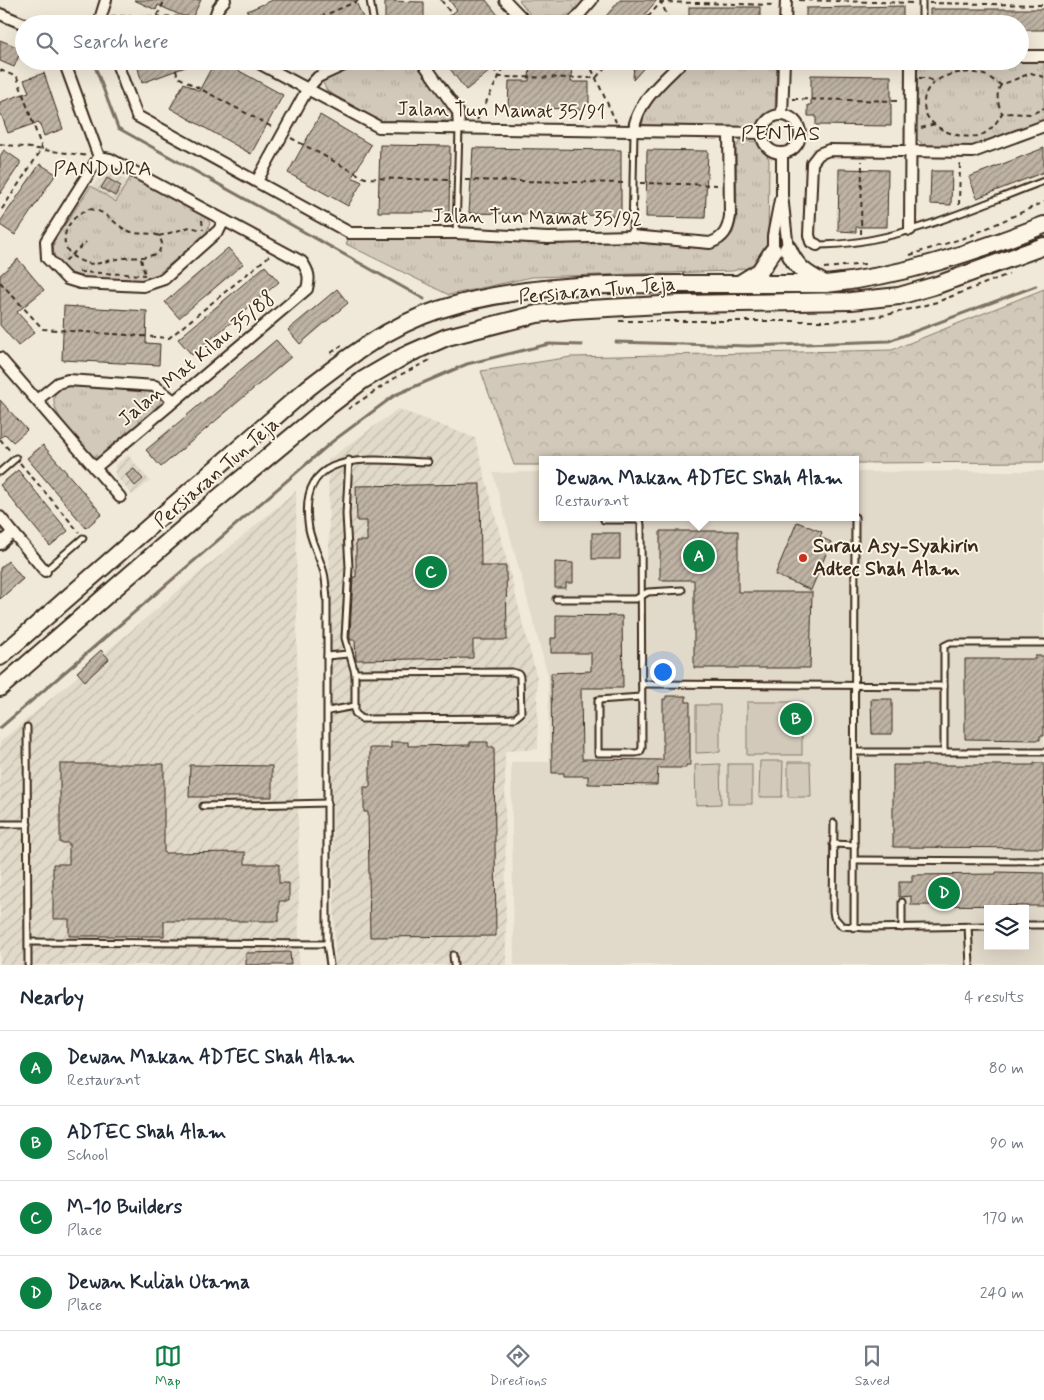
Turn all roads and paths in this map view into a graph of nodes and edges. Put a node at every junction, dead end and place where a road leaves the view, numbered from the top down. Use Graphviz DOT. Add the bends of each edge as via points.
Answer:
graph roads {
  1 [pos="106,0"];
  2 [pos="165,0"];
  3 [pos="225,0"];
  4 [pos="360,0"];
  5 [pos="370,0"];
  6 [pos="441,0"];
  7 [pos="505,0"];
  8 [pos="592,0"];
  9 [pos="922,0"];
  10 [pos="660,1"];
  11 [pos="786,3"];
  12 [pos="0,14"];
  13 [pos="103,15"];
  14 [pos="158,15"];
  15 [pos="216,15"];
  16 [pos="325,15"];
  17 [pos="372,15"];
  18 [pos="452,15"];
  19 [pos="519,15"];
  20 [pos="579,15"];
  21 [pos="649,15"];
  22 [pos="667,15"];
  23 [pos="922,15"];
  24 [pos="15,20"];
  25 [pos="1029,56"];
  26 [pos="1044,56"];
  27 [pos="1032,68"];
  28 [pos="0,70"];
  29 [pos="67,70"];
  30 [pos="119,70"];
  31 [pos="176,70"];
  32 [pos="273,70"];
  33 [pos="333,70"];
  34 [pos="428,70"];
  35 [pos="494,70"];
  36 [pos="502,70"];
  37 [pos="592,70"];
  38 [pos="603,70"];
  39 [pos="674,70"];
  40 [pos="784,70"];
  41 [pos="911,70"];
  42 [pos="971,72"];
  43 [pos="1032,73"];
  44 [pos="499,77"];
  45 [pos="1044,77"];
  46 [pos="596,78"];
  47 [pos="917,78"];
  48 [pos="934,82"];
  49 [pos="1000,85"];
  50 [pos="308,88"];
  51 [pos="788,99"];
  52 [pos="903,101"];
  53 [pos="1044,108"];
  54 [pos="1002,113"];
  55 [pos="782,115"];
  56 [pos="935,124"];
  57 [pos="1044,126"];
  58 [pos="459,128"];
  59 [pos="472,128"];
  60 [pos="916,128"];
  61 [pos="620,131"];
  62 [pos="634,131"];
  63 [pos="729,133"];
  64 [pos="762,133"];
  65 [pos="283,134"];
  66 [pos="0,144"];
  67 [pos="42,149"];
  68 [pos="911,151"];
  69 [pos="782,154"];
  70 [pos="99,157"];
  71 [pos="862,157"];
  72 [pos="960,158"];
  73 [pos="457,180"];
  74 [pos="1044,181"];
  75 [pos="257,182"];
  76 [pos="633,183"];
  77 [pos="730,185"];
  78 [pos="782,194"];
  79 [pos="1044,202"];
  80 [pos="0,212"];
  81 [pos="959,213"];
  82 [pos="202,219"];
  83 [pos="224,220"];
  84 [pos="67,225"];
  85 [pos="1044,225"];
  86 [pos="203,230"];
  87 [pos="910,230"];
  88 [pos="62,233"];
  89 [pos="456,233"];
  90 [pos="159,236"];
  91 [pos="196,236"];
  92 [pos="632,236"];
  93 [pos="861,241"];
  94 [pos="86,242"];
  95 [pos="817,245"];
  96 [pos="1044,246"];
  97 [pos="277,249"];
  98 [pos="781,250"];
  99 [pos="71,255"];
  100 [pos="904,256"];
  101 [pos="141,258"];
  102 [pos="868,264"];
  103 [pos="67,267"];
  104 [pos="824,268"];
  105 [pos="1017,270"];
  106 [pos="72,271"];
  107 [pos="0,282"];
  108 [pos="739,284"];
  109 [pos="826,284"];
  110 [pos="781,290"];
  111 [pos="617,322"];
  112 [pos="439,355"];
  113 [pos="0,358"];
  114 [pos="37,400"];
  115 [pos="174,401"];
  116 [pos="343,412"];
  117 [pos="0,439"];
  118 [pos="16,458"];
  119 [pos="349,460"];
  120 [pos="428,462"];
  121 [pos="95,468"];
  122 [pos="0,472"];
  123 [pos="120,497"];
  124 [pos="0,517"];
  125 [pos="640,521"];
  126 [pos="855,521"];
  127 [pos="12,533"];
  128 [pos="83,538"];
  129 [pos="0,544"];
  130 [pos="45,571"];
  131 [pos="682,590"];
  132 [pos="641,595"];
  133 [pos="556,599"];
  134 [pos="1044,643"];
  135 [pos="348,654"];
  136 [pos="327,656"];
  137 [pos="0,657"];
  138 [pos="355,673"];
  139 [pos="642,684"];
  140 [pos="856,686"];
  141 [pos="944,686"];
  142 [pos="0,688"];
  143 [pos="641,697"];
  144 [pos="355,706"];
  145 [pos="328,711"];
  146 [pos="27,727"];
  147 [pos="944,751"];
  148 [pos="856,752"];
  149 [pos="1044,752"];
  150 [pos="328,803"];
  151 [pos="203,806"];
  152 [pos="834,823"];
  153 [pos="0,824"];
  154 [pos="28,824"];
  155 [pos="833,844"];
  156 [pos="855,845"];
  157 [pos="855,860"];
  158 [pos="1044,861"];
  159 [pos="902,902"];
  160 [pos="968,926"];
  161 [pos="984,926"];
  162 [pos="1029,926"];
  163 [pos="1044,926"];
  164 [pos="854,928"];
  165 [pos="902,928"];
  166 [pos="29,942"];
  167 [pos="327,944"];
  168 [pos="453,955"];
  169 [pos="28,965"];
  170 [pos="330,965"];
  171 [pos="454,965"];
  172 [pos="970,965"];
  1 -- 13 [label="street"];
  2 -- 14 [label="path"];
  3 -- 15 [label="street"];
  4 -- 16 [label="path"];
  5 -- 17 [label="lane"];
  6 -- 18 [label="path"];
  7 -- 19 [label="street"];
  8 -- 20 [label="street"];
  9 -- 23 [label="lane"];
  10 -- 11 [label="path"];
  10 -- 21 [label="path"];
  10 -- 22 [label="path"];
  12 -- 24 [label="street"];
  25 -- 26 [label="street"];
  27 -- 43 [label="path"];
  28 -- 67 [label="path" via="17,77"];
  29 -- 70 [label="street"];
  30 -- 75 [label="street, Jalan Tun Mamat 35/92" via="137,116"];
  31 -- 65 [label="path" via="178,77"];
  32 -- 50 [label="street, Jalan Tun Mamat 35/91"];
  33 -- 50 [label="street" via="318,77"];
  34 -- 58 [label="street" via="458,112"];
  35 -- 44 [label="path"];
  36 -- 44 [label="path"];
  37 -- 46 [label="path"];
  38 -- 46 [label="path"];
  39 -- 62 [label="street" via="639,110"];
  40 -- 55 [label="street"];
  41 -- 68 [label="street"];
  42 -- 48 [label="path" via="953,73"];
  42 -- 49 [label="path" via="983,74"];
  43 -- 45 [label="path"];
  43 -- 49 [label="path"];
  44 -- 46 [label="path"];
  44 -- 59 [label="path"];
  46 -- 61 [label="path"];
  47 -- 48 [label="path"];
  48 -- 56 [label="path" via="928,88 924,106"];
  49 -- 54 [label="path" via="997,103"];
  50 -- 58 [label="street, Jalan Tun Mamat 35/91" via="379,127"];
  50 -- 65 [label="street"];
  51 -- 52 [label="path"];
  53 -- 54 [label="path" via="1032,114"];
  54 -- 56 [label="path" via="982,135 953,134"];
  55 -- 64 [label="street" via="770,119"];
  55 -- 69 [label="street" via="796,122 800,132 796,146"];
  56 -- 60 [label="path"];
  57 -- 68 [label="street" via="973,152"];
  58 -- 59 [label="street, Jalan Tun Mamat 35/91"];
  58 -- 73 [label="lane"];
  59 -- 61 [label="street, Jalan Tun Mamat 35/91"];
  61 -- 62 [label="street, Jalan Tun Mamat 35/91"];
  62 -- 63 [label="street, Jalan Tun Mamat 35/91"];
  62 -- 76 [label="lane"];
  63 -- 64 [label="street, Jalan Tun Mamat 35/91"];
  63 -- 77 [label="street, Jalan Tun Mamat 35/92"];
  64 -- 69 [label="street" via="768,148"];
  65 -- 73 [label="path" via="364,178"];
  65 -- 75 [label="street"];
  66 -- 67 [label="path"];
  67 -- 70 [label="path"];
  67 -- 80 [label="path"];
  68 -- 87 [label="street"];
  68 -- 95 [label="street" via="828,150 818,154 812,163 809,235 811,242"];
  69 -- 78 [label="street"];
  70 -- 83 [label="street" via="110,159 122,170"];
  70 -- 83 [label="street" via="46,240 47,258 67,279 80,283 154,284 164,279 219,230"];
  71 -- 93 [label="path"];
  72 -- 81 [label="path"];
  73 -- 76 [label="path"];
  73 -- 89 [label="lane"];
  74 -- 81 [label="lane"];
  75 -- 89 [label="street, Jalan Tun Mamat 35/92" via="350,233"];
  76 -- 77 [label="path"];
  76 -- 92 [label="lane"];
  77 -- 92 [label="street, Jalan Tun Mamat 35/92" via="728,229 720,239 710,243"];
  78 -- 98 [label="street"];
  78 -- 98 [label="street" via="773,236"];
  79 -- 100 [label="path" via="970,236"];
  81 -- 87 [label="lane"];
  82 -- 86 [label="path"];
  83 -- 97 [label="street"];
  84 -- 88 [label="path"];
  84 -- 90 [label="path" via="78,213 98,209 127,231"];
  84 -- 99 [label="path" via="64,237"];
  85 -- 109 [label="main road, Persiaran Tun Teja" via="915,270"];
  86 -- 90 [label="path" via="190,227"];
  86 -- 91 [label="path"];
  87 -- 93 [label="lane"];
  89 -- 92 [label="street, Jalan Tun Mamat 35/92" via="548,238"];
  90 -- 101 [label="path" via="162,243 159,252"];
  93 -- 95 [label="lane"];
  94 -- 99 [label="path"];
  96 -- 110 [label="main road, Persiaran Tun Teja" via="899,296 851,301"];
  97 -- 107 [label="path" via="169,338 42,329"];
  97 -- 115 [label="street, Jalan Mat Kilau 35/88" via="302,262 310,280 308,290"];
  98 -- 108 [label="main road" via="760,271"];
  98 -- 109 [label="main road" via="800,270"];
  98 -- 110 [label="main road"];
  99 -- 101 [label="path" via="93,264 119,258"];
  99 -- 103 [label="path" via="63,262"];
  101 -- 106 [label="path" via="145,275"];
  102 -- 104 [label="path"];
  105 -- 111 [label="path" via="937,302 887,315 832,321"];
  108 -- 110 [label="main road, Persiaran Tun Teja"];
  108 -- 137 [label="main road, Persiaran Tun Teja" via="600,284 518,290 437,310 407,323 358,350 308,388"];
  109 -- 110 [label="main road, Persiaran Tun Teja"];
  110 -- 142 [label="main road, Persiaran Tun Teja" via="678,304 537,314 447,337 406,355 363,380 329,406"];
  112 -- 116 [label="path" via="398,376"];
  113 -- 114 [label="street"];
  114 -- 115 [label="street" via="58,383 68,380 155,386"];
  114 -- 121 [label="street"];
  115 -- 121 [label="street, Jalan Mat Kilau 35/88"];
  117 -- 118 [label="path"];
  118 -- 122 [label="lane"];
  118 -- 128 [label="path"];
  119 -- 120 [label="lane"];
  119 -- 135 [label="lane" via="345,638"];
  119 -- 136 [label="lane" via="322,472 309,497 309,526 324,573"];
  121 -- 123 [label="street"];
  124 -- 127 [label="street"];
  125 -- 132 [label="lane"];
  126 -- 140 [label="lane"];
  127 -- 129 [label="street"];
  127 -- 130 [label="street"];
  128 -- 130 [label="lane"];
  131 -- 132 [label="lane"];
  132 -- 133 [label="lane" via="636,600"];
  132 -- 139 [label="lane"];
  134 -- 141 [label="lane" via="950,642 944,646"];
  135 -- 136 [label="lane"];
  135 -- 138 [label="lane"];
  136 -- 145 [label="lane"];
  138 -- 144 [label="lane"];
  138 -- 144 [label="lane" via="516,673 520,677 521,706 520,715 515,718 397,720 360,718 354,713"];
  139 -- 140 [label="lane"];
  139 -- 143 [label="lane"];
  140 -- 141 [label="lane"];
  140 -- 148 [label="lane"];
  141 -- 147 [label="lane"];
  143 -- 143 [label="lane" via="640,752 598,752 598,700"];
  144 -- 145 [label="lane"];
  145 -- 150 [label="lane"];
  146 -- 154 [label="lane"];
  147 -- 148 [label="lane"];
  147 -- 149 [label="lane"];
  148 -- 156 [label="lane"];
  150 -- 151 [label="lane"];
  150 -- 167 [label="lane"];
  152 -- 155 [label="lane"];
  153 -- 154 [label="lane"];
  154 -- 166 [label="lane"];
  155 -- 156 [label="lane"];
  155 -- 164 [label="lane" via="834,917 842,926"];
  156 -- 157 [label="lane"];
  157 -- 158 [label="lane"];
  157 -- 164 [label="lane"];
  159 -- 165 [label="lane"];
  160 -- 161 [label="lane"];
  160 -- 165 [label="lane"];
  160 -- 172 [label="lane"];
  162 -- 163 [label="lane"];
  164 -- 165 [label="lane"];
  166 -- 167 [label="lane"];
  166 -- 169 [label="lane"];
  167 -- 170 [label="lane"];
  168 -- 171 [label="lane"];
}
